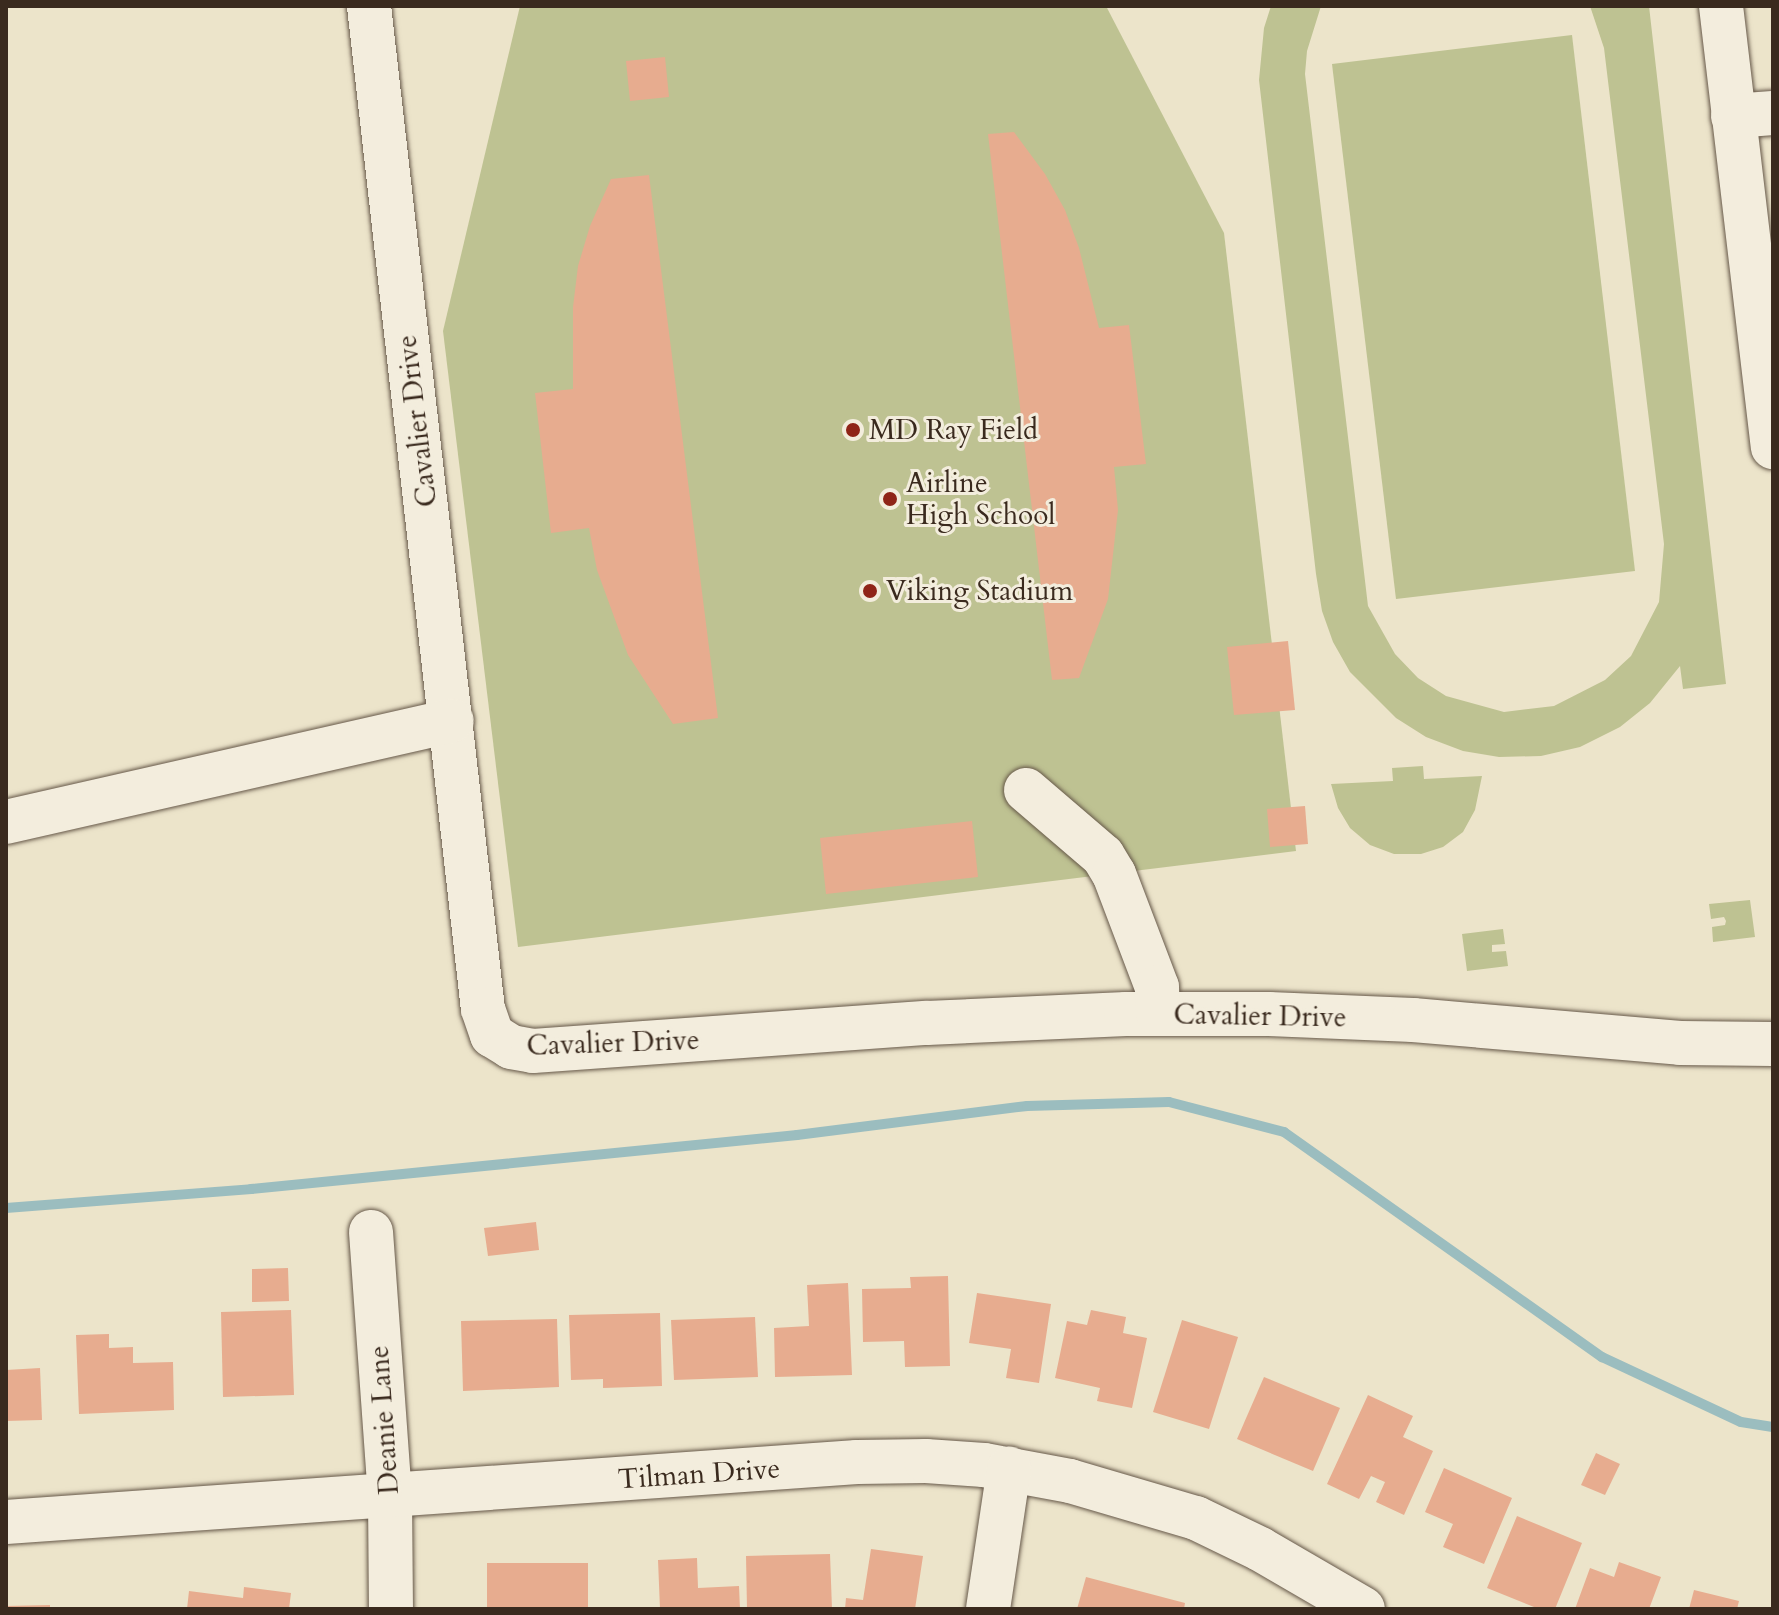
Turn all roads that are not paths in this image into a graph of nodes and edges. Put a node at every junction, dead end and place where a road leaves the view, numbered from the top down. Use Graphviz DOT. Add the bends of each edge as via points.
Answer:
graph roads {
  1 [pos="369,6"];
  2 [pos="1721,6"];
  3 [pos="1753,115"];
  4 [pos="1773,447"];
  5 [pos="452,721"];
  6 [pos="1026,790"];
  7 [pos="6,822"];
  8 [pos="1158,1014"];
  9 [pos="1773,1044"];
  10 [pos="371,1232"];
  11 [pos="1009,1469"];
  12 [pos="390,1497"];
  13 [pos="6,1522"];
  14 [pos="391,1609"];
  15 [pos="988,1609"];
  16 [pos="1363,1609"];
  1 -- 5 [label="street, Cavalier Drive"];
  2 -- 3 [label="street"];
  3 -- 4 [label="street"];
  5 -- 7 [label="street"];
  5 -- 8 [label="street, Cavalier Drive" via="483,1009 492,1035 511,1047 567,1050 927,1023"];
  6 -- 8 [label="street" via="1103,856 1114,874 1157,987"];
  8 -- 9 [label="street, Cavalier Drive" via="1413,1020 1680,1043"];
  10 -- 12 [label="street, Deanie Lane"];
  11 -- 12 [label="street, Tilman Drive" via="926,1461 857,1462"];
  11 -- 15 [label="street"];
  11 -- 16 [label="street, Tilman Drive" via="1132,1497 1196,1518"];
  12 -- 13 [label="street, Tilman Drive"];
  12 -- 14 [label="street, Deanie Lane"];
}
